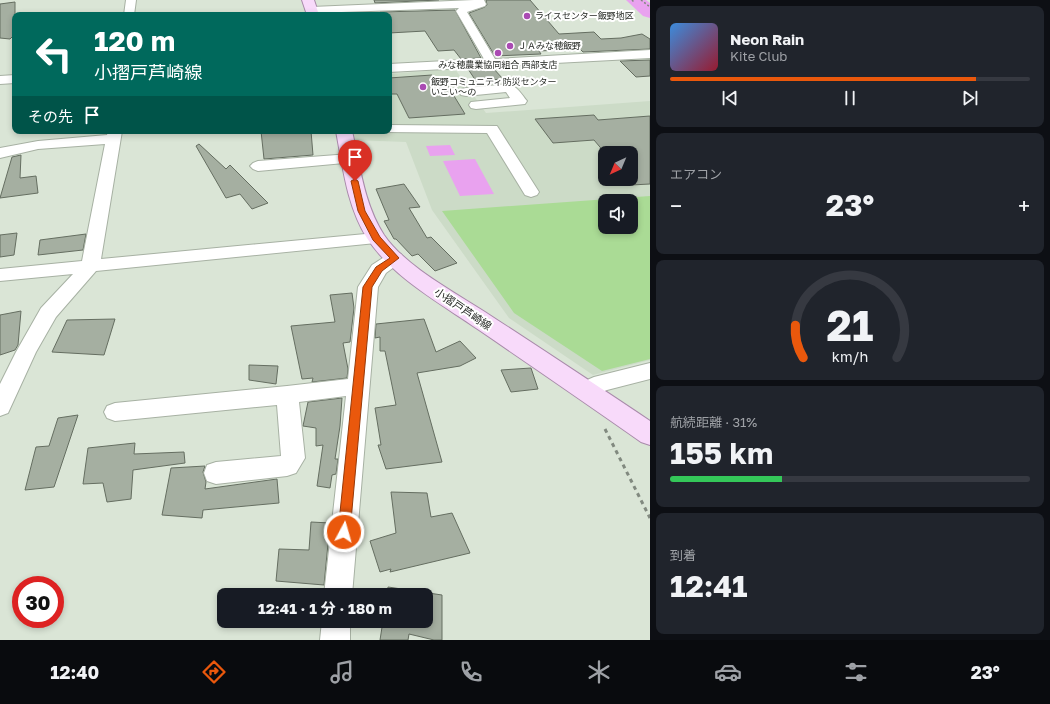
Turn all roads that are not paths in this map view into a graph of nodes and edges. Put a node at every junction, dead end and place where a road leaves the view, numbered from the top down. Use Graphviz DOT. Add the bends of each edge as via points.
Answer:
graph roads {
  1 [pos="131,0"];
  2 [pos="480,2"];
  3 [pos="311,8"];
  4 [pos="129,12"];
  5 [pos="650,54"];
  6 [pos="492,63"];
  7 [pos="448,65"];
  8 [pos="392,68"];
  9 [pos="12,79"];
  10 [pos="0,80"];
  11 [pos="466,92"];
  12 [pos="476,106"];
  13 [pos="392,129"];
  14 [pos="492,129"];
  15 [pos="345,134"];
  16 [pos="114,135"];
  17 [pos="0,153"];
  18 [pos="350,159"];
  19 [pos="258,166"];
  20 [pos="532,192"];
  21 [pos="376,238"];
  22 [pos="395,258"];
  23 [pos="90,267"];
  24 [pos="0,275"];
  25 [pos="650,371"];
  26 [pos="358,386"];
  27 [pos="586,390"];
  28 [pos="287,395"];
  29 [pos="0,407"];
  30 [pos="115,412"];
  31 [pos="650,434"];
  32 [pos="216,473"];
  33 [pos="339,588"];
  34 [pos="336,628"];
  35 [pos="335,640"];
  1 -- 4 [label="street"];
  2 -- 3 [label="street"];
  2 -- 6 [label="street" via="460,11"];
  5 -- 6 [label="street"];
  6 -- 7 [label="street"];
  7 -- 8 [label="street"];
  7 -- 11 [label="street"];
  9 -- 10 [label="street"];
  11 -- 12 [label="street"];
  11 -- 12 [label="street" via="509,88 520,101"];
  12 -- 14 [label="street"];
  13 -- 14 [label="street"];
  14 -- 20 [label="street"];
  15 -- 18 [label="main road, 小摺戸芦崎線"];
  16 -- 17 [label="street"];
  16 -- 23 [label="street"];
  18 -- 19 [label="street"];
  18 -- 21 [label="main road, 小摺戸芦崎線" via="362,211"];
  21 -- 22 [label="main road, 小摺戸芦崎線"];
  21 -- 23 [label="street"];
  22 -- 26 [label="street" via="379,269 368,287"];
  22 -- 27 [label="main road, 小摺戸芦崎線" via="428,285"];
  23 -- 24 [label="street"];
  23 -- 29 [label="street" via="48,313"];
  25 -- 27 [label="street" via="602,383"];
  26 -- 28 [label="street"];
  26 -- 33 [label="street"];
  27 -- 31 [label="main road, 小摺戸芦崎線"];
  28 -- 30 [label="street"];
  28 -- 32 [label="street" via="293,458 287,466"];
  34 -- 35 [label="street"];
}
